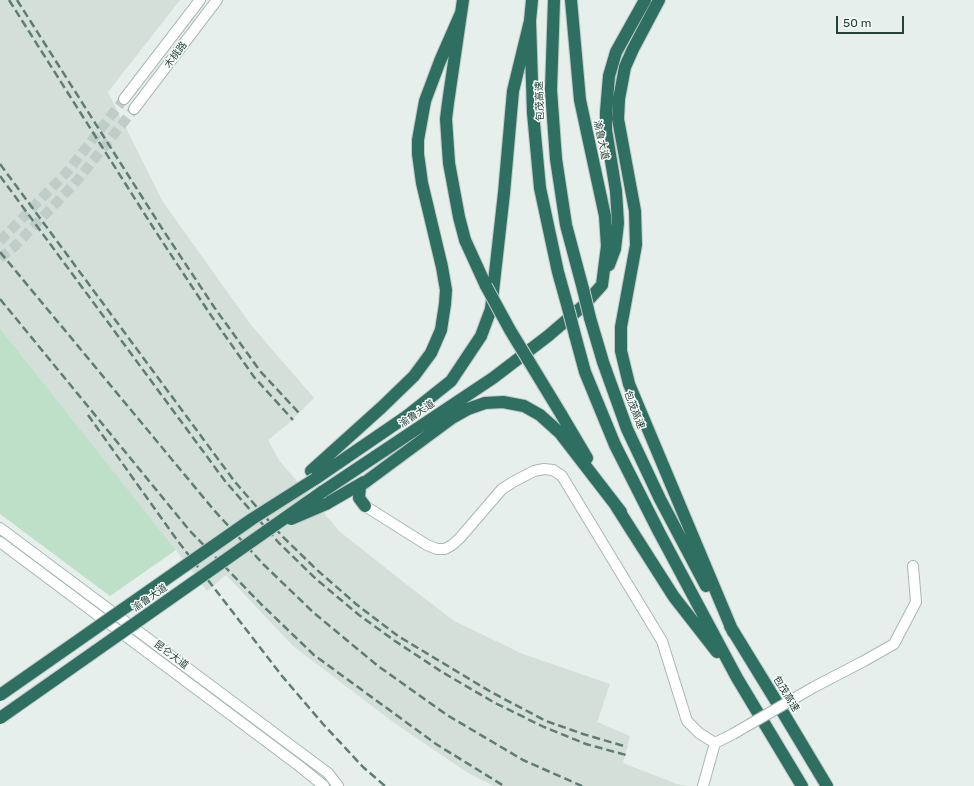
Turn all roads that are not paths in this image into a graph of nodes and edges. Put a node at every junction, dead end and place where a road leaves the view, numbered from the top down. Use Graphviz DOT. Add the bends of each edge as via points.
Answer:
graph roads {
  1 [pos="200,0"];
  2 [pos="217,0"];
  3 [pos="463,0"];
  4 [pos="532,0"];
  5 [pos="554,0"];
  6 [pos="571,0"];
  7 [pos="645,0"];
  8 [pos="660,0"];
  9 [pos="461,13"];
  10 [pos="530,21"];
  11 [pos="124,98"];
  12 [pos="134,109"];
  13 [pos="602,285"];
  14 [pos="313,475"];
  15 [pos="369,479"];
  16 [pos="340,497"];
  17 [pos="365,506"];
  18 [pos="621,512"];
  19 [pos="0,528"];
  20 [pos="263,532"];
  21 [pos="0,542"];
  22 [pos="913,566"];
  23 [pos="733,632"];
  24 [pos="737,678"];
  25 [pos="0,695"];
  26 [pos="0,718"];
  27 [pos="715,743"];
  28 [pos="705,782"];
  29 [pos="324,786"];
  30 [pos="338,786"];
  31 [pos="802,786"];
  32 [pos="827,786"];
  1 -- 11 [label="street, 木桃路"];
  2 -- 12 [label="street, 木桃路"];
  3 -- 9 [label="highway"];
  4 -- 10 [label="highway, 包茂高速"];
  5 -- 23 [label="highway, 包茂高速, bridge" via="551,90 556,159 566,225 590,318 627,429 660,499"];
  6 -- 13 [label="highway, 渝鲁大道" via="580,100 605,216 607,246"];
  7 -- 13 [label="highway" via="616,52 609,76 606,130 615,184 618,223 615,249"];
  8 -- 23 [label="highway" via="625,67 619,99 618,119 635,211 636,245 621,327 621,351 629,384"];
  9 -- 14 [label="highway" via="425,101 418,140 422,183 446,290 441,330 431,353 414,376"];
  9 -- 18 [label="highway, bridge" via="446,119 449,163 458,217 465,240 510,330"];
  10 -- 14 [label="highway" via="513,91 491,309 481,336 451,381 407,416"];
  10 -- 24 [label="highway, 包茂高速, bridge" via="533,113 540,188 558,272 585,372 615,444"];
  13 -- 20 [label="highway, 渝鲁大道, bridge" via="583,306 548,336 493,378"];
  14 -- 25 [label="highway, 渝鲁大道, bridge"];
  15 -- 16 [label="highway"];
  15 -- 17 [label="highway" via="360,486 359,492 359,498"];
  15 -- 18 [label="highway" via="452,418 485,403 503,402 524,406 540,415 560,433"];
  16 -- 17 [label="highway"];
  16 -- 20 [label="highway, bridge"];
  17 -- 27 [label="street" via="427,545 445,549 459,539 502,490 513,482 534,470 544,468 562,476 662,641 687,721 699,733"];
  18 -- 24 [label="highway" via="674,597"];
  19 -- 30 [label="street, 昆仑大道" via="328,773"];
  20 -- 26 [label="highway, 渝鲁大道, bridge"];
  21 -- 29 [label="street"];
  22 -- 27 [label="street, bridge" via="916,602 894,644"];
  23 -- 32 [label="highway, 包茂高速"];
  24 -- 31 [label="highway, 包茂高速"];
  27 -- 28 [label="street"];
}
